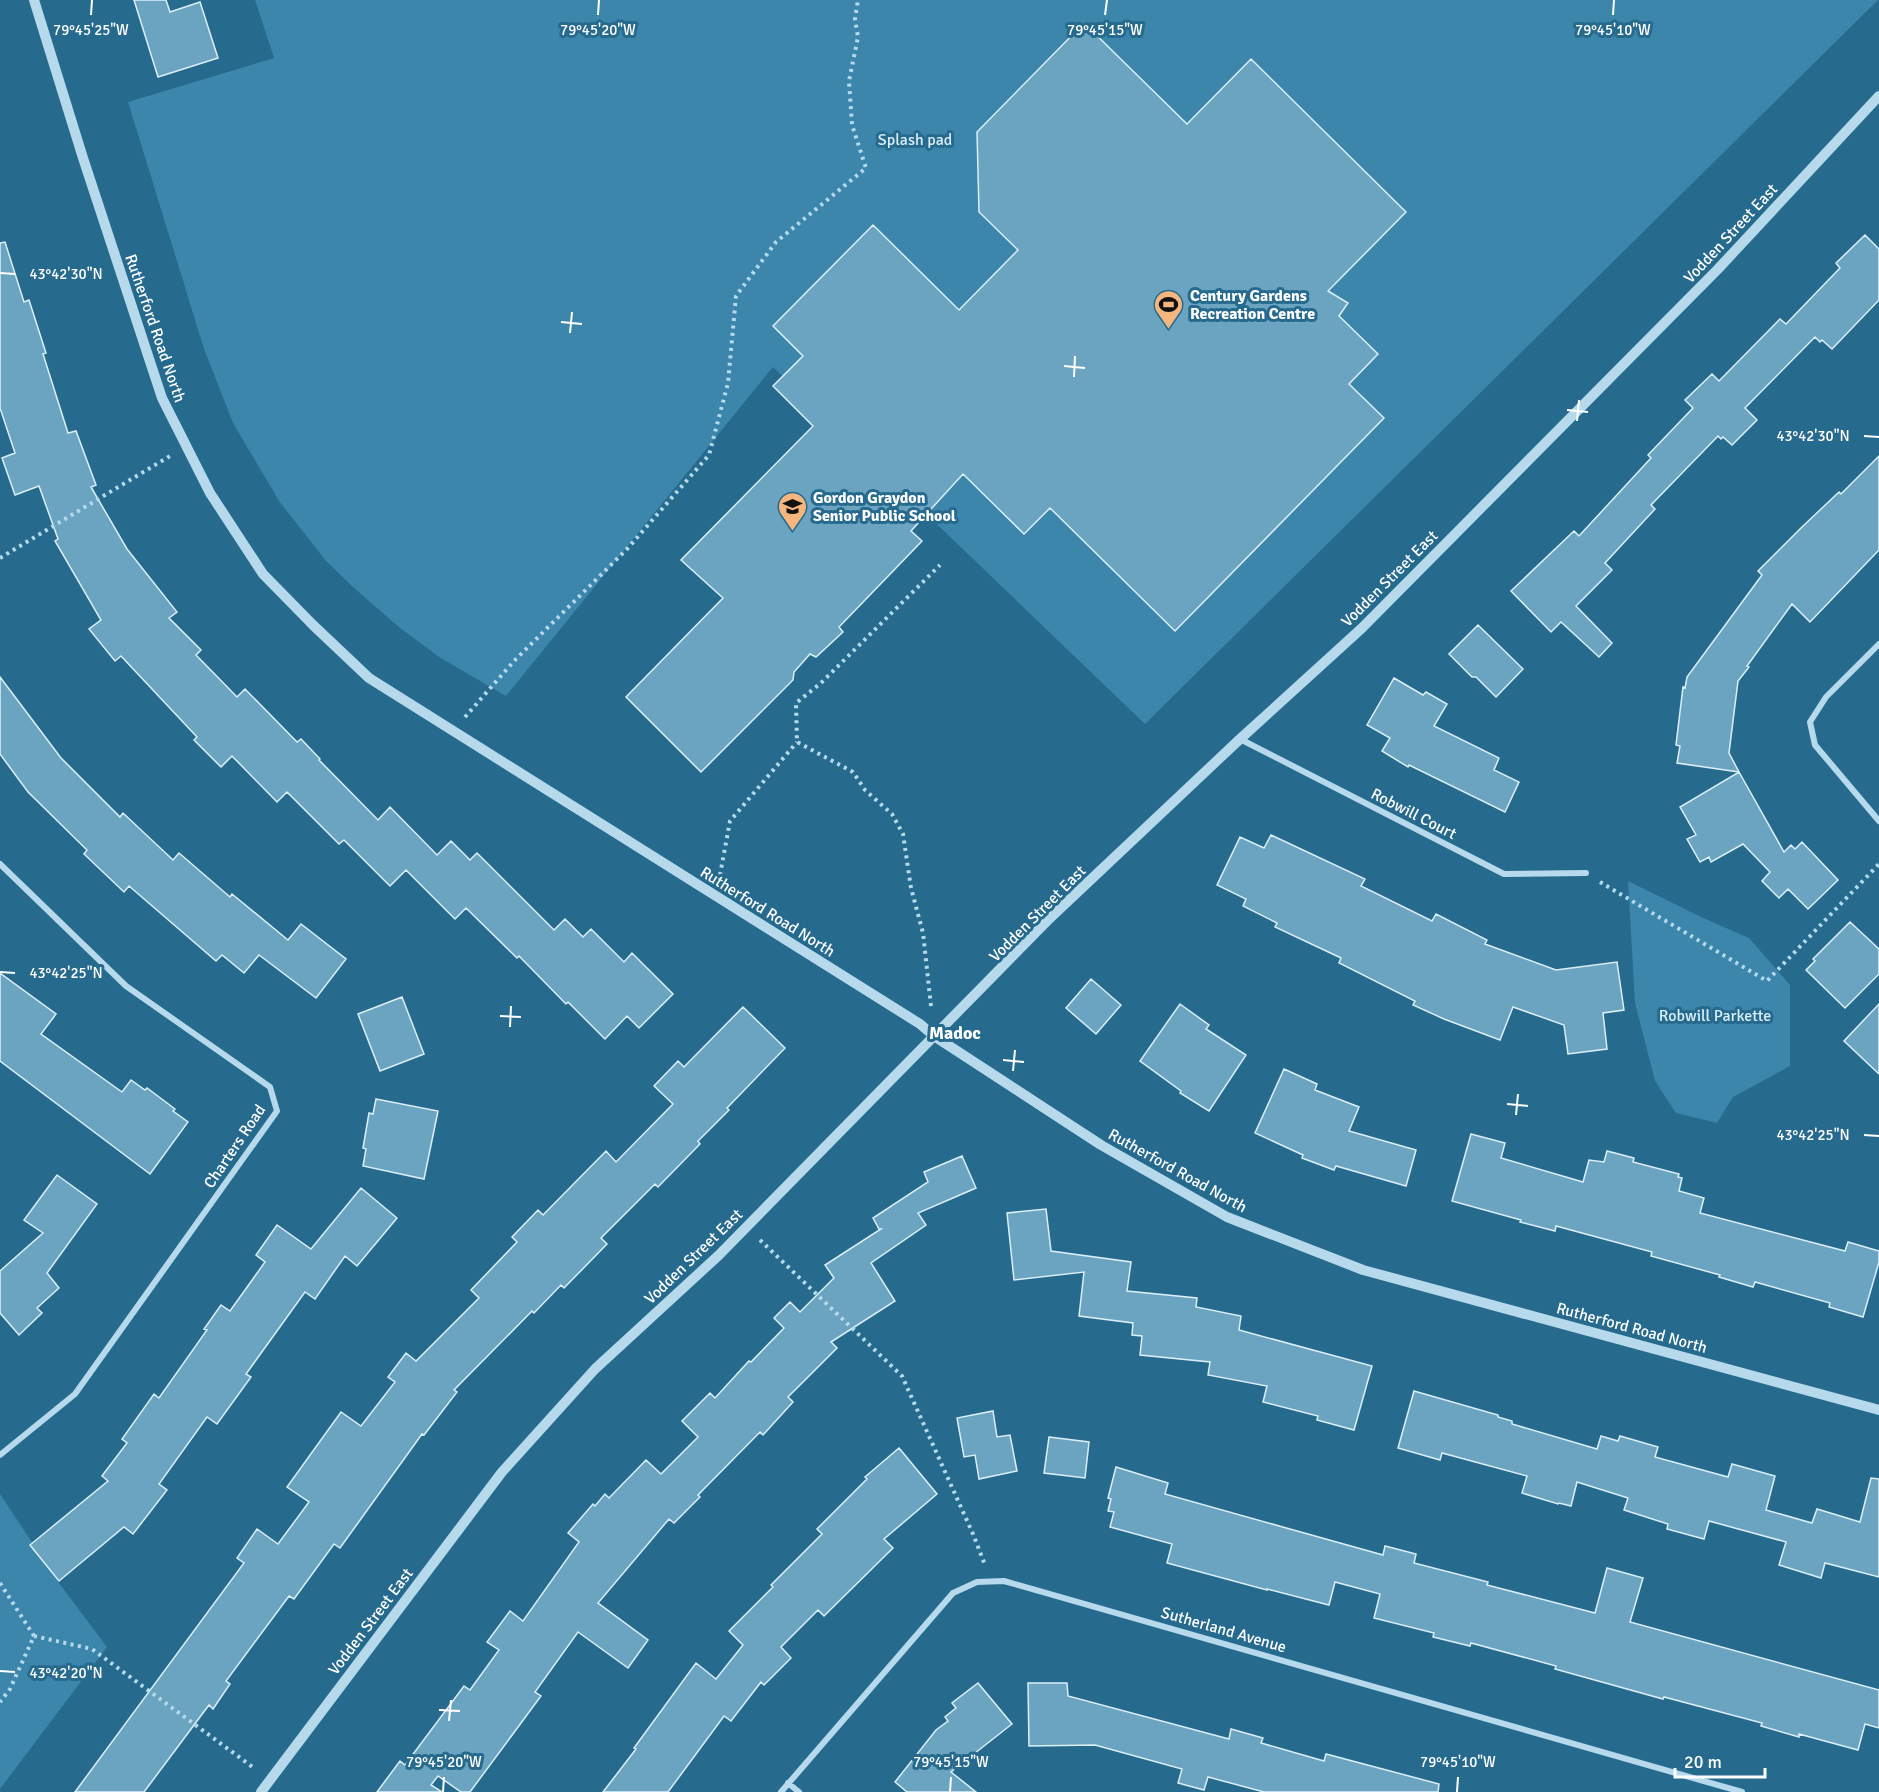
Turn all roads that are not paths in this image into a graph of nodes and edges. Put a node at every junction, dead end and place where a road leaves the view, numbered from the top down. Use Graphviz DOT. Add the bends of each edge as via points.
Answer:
graph roads {
  1 [pos="34,0"];
  2 [pos="1879,96"];
  3 [pos="1879,644"];
  4 [pos="1240,739"];
  5 [pos="1879,821"];
  6 [pos="0,864"];
  7 [pos="1586,873"];
  8 [pos="934,1036"];
  9 [pos="1879,1410"];
  10 [pos="0,1455"];
  11 [pos="788,1783"];
  12 [pos="261,1792"];
  13 [pos="781,1792"];
  14 [pos="799,1792"];
  15 [pos="1742,1792"];
  1 -- 8 [label="street, Rutherford Road North" via="162,398 210,493 263,574 369,678"];
  2 -- 4 [label="street, Vodden Street East" via="1710,277 1362,628"];
  3 -- 5 [label="street" via="1826,698 1810,722 1815,745"];
  4 -- 7 [label="street, Robwill Court" via="1504,874"];
  4 -- 8 [label="street, Vodden Street East" via="1049,920"];
  6 -- 10 [label="street, Charters Road" via="126,986 270,1087 277,1111 75,1394"];
  8 -- 9 [label="street, Rutherford Road North" via="1101,1145 1227,1217 1363,1270"];
  8 -- 12 [label="street, Vodden Street East" via="747,1227 595,1369 502,1472"];
  11 -- 13 [label="street, Sutherland Avenue"];
  11 -- 14 [label="street"];
  11 -- 15 [label="street, Sutherland Avenue" via="953,1593 977,1582 1004,1581"];
}
